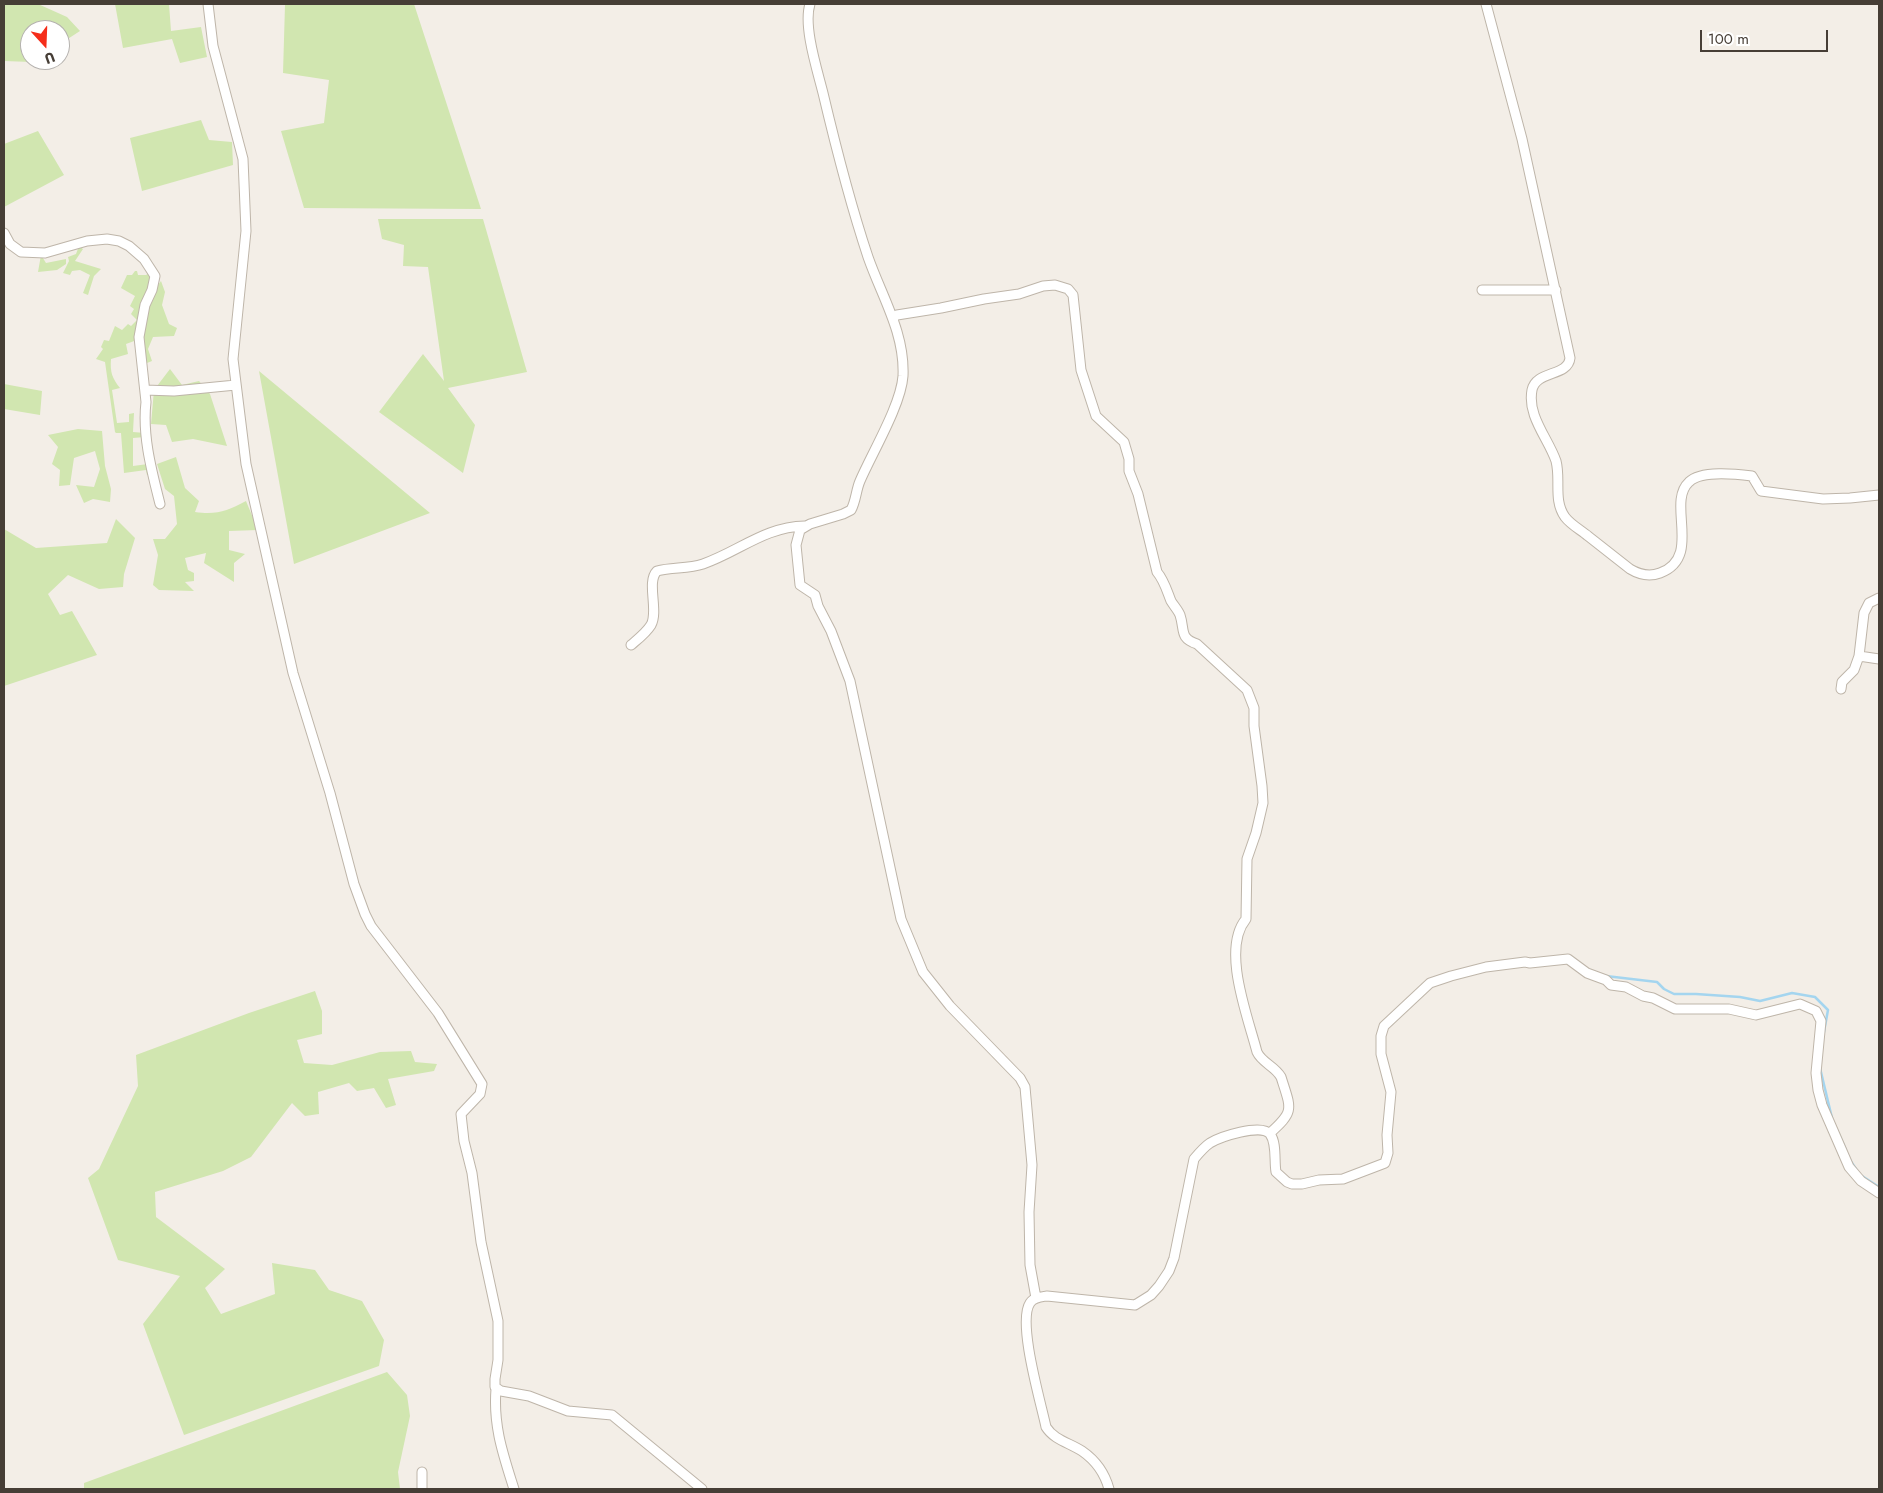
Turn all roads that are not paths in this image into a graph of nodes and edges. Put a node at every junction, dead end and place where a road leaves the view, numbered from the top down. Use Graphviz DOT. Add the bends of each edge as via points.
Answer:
graph roads {
  1 [pos="208,4"];
  2 [pos="810,4"];
  3 [pos="1486,4"];
  4 [pos="4,233"];
  5 [pos="1482,290"];
  6 [pos="1556,290"];
  7 [pos="894,318"];
  8 [pos="236,385"];
  9 [pos="145,390"];
  10 [pos="1879,495"];
  11 [pos="160,504"];
  12 [pos="805,526"];
  13 [pos="1879,598"];
  14 [pos="631,645"];
  15 [pos="1859,656"];
  16 [pos="1879,659"];
  17 [pos="1841,689"];
  18 [pos="1273,1130"];
  19 [pos="1879,1193"];
  20 [pos="1035,1295"];
  21 [pos="496,1389"];
  22 [pos="422,1472"];
  23 [pos="422,1489"];
  24 [pos="514,1489"];
  25 [pos="702,1489"];
  26 [pos="1109,1489"];
  1 -- 8 [label="street" via="213,46 243,159 247,226 234,348"];
  2 -- 7 [label="street" via="808,25 844,177 869,260"];
  3 -- 6 [label="street" via="1522,139"];
  4 -- 9 [label="street" via="10,244 22,252 45,253 107,239 120,241 144,259 155,276 139,337"];
  5 -- 6 [label="street"];
  6 -- 10 [label="street" via="1570,362 1536,382 1531,393 1535,417 1556,464 1557,494 1562,511 1570,522 1630,569 1639,574 1655,574 1675,564 1682,540 1685,487 1698,476 1752,476 1761,491 1810,498"];
  7 -- 12 [label="street" via="903,360 898,400 859,482 852,507 843,514"];
  7 -- 18 [label="street" via="1019,294 1043,286 1055,285 1068,289 1073,295 1080,370 1091,405 1096,416 1124,442 1157,572 1179,612 1182,632 1247,690 1254,708 1262,803 1246,859 1246,919 1239,927 1235,966 1256,1052 1279,1072 1290,1111"];
  8 -- 9 [label="street" via="174,391"];
  8 -- 21 [label="street" via="246,464 290,664 357,893 371,926 438,1012 482,1084 480,1094 461,1114 481,1242 498,1321"];
  9 -- 11 [label="street" via="149,457"];
  12 -- 14 [label="street" via="777,529 694,567 657,571 653,577 652,622"];
  12 -- 20 [label="street" via="796,540 800,585 815,595 850,681 901,918 923,972 950,1006 1020,1078 1024,1087 1032,1165 1029,1212"];
  13 -- 15 [label="street" via="1869,603 1864,613"];
  15 -- 16 [label="street"];
  15 -- 17 [label="street"];
  18 -- 19 [label="street" via="1276,1172 1292,1184 1343,1179 1385,1162 1391,1092 1381,1054 1382,1030 1387,1022 1427,985 1455,972 1562,958 1611,985 1626,987 1675,1009 1729,1009 1756,1015 1795,1004 1812,1008 1821,1021 1816,1073 1822,1105 1849,1167 1861,1181"];
  18 -- 20 [label="street" via="1242,1132 1218,1139 1203,1148 1194,1159 1174,1258 1151,1296 1128,1305"];
  20 -- 26 [label="street" via="1025,1316 1046,1427 1100,1468"];
  21 -- 24 [label="street" via="499,1443"];
  21 -- 25 [label="street" via="529,1396 568,1411 612,1415"];
  22 -- 23 [label="street"];
}
